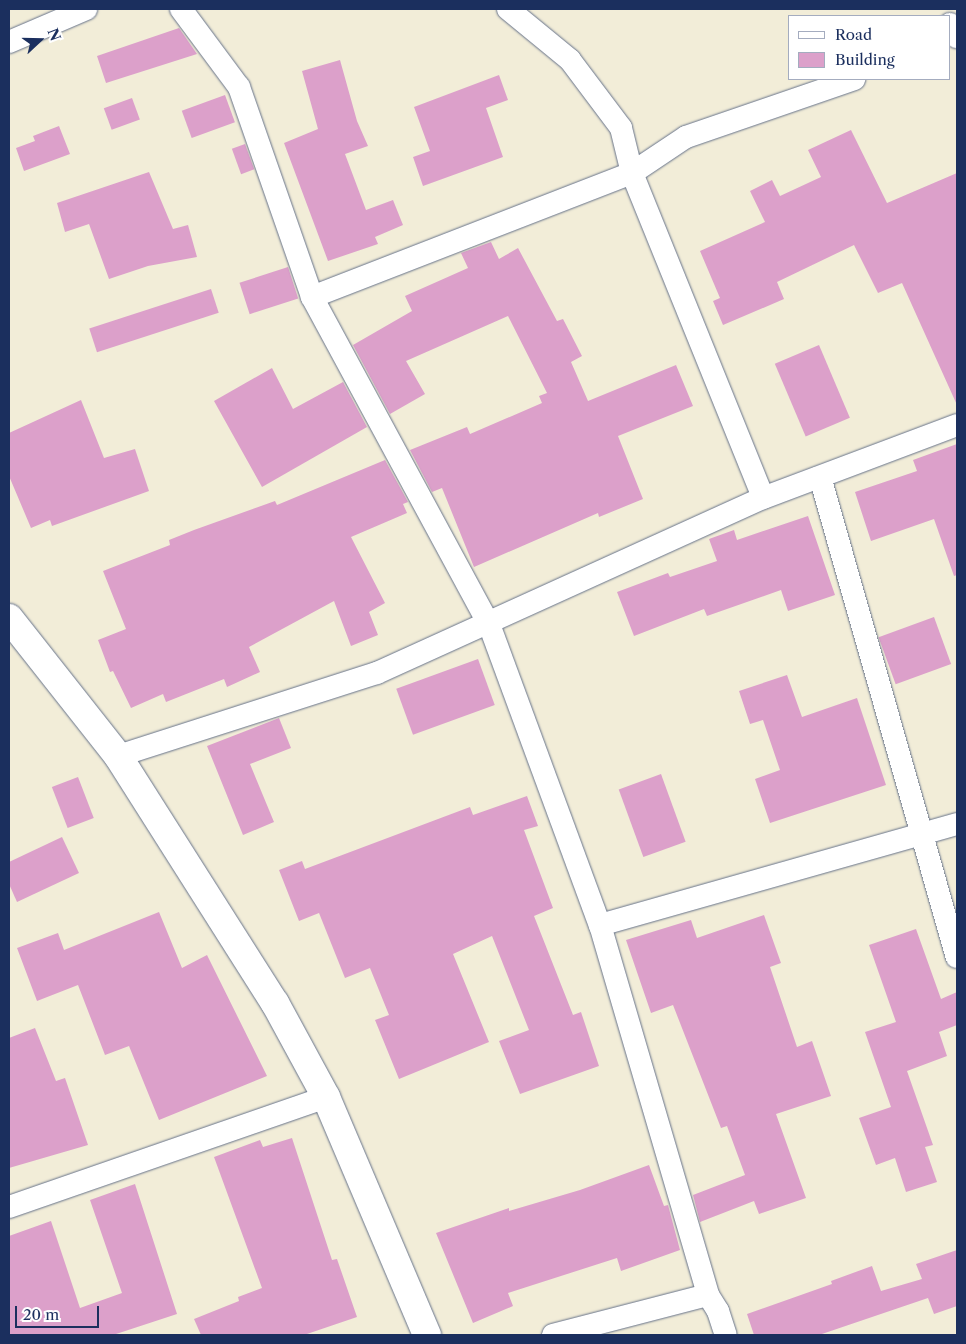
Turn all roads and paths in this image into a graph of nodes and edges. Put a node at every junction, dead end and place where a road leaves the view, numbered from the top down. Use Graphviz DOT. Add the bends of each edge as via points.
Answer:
graph roads {
  1 [pos="86,9"];
  2 [pos="181,9"];
  3 [pos="508,9"];
  4 [pos="951,26"];
  5 [pos="957,37"];
  6 [pos="9,42"];
  7 [pos="851,80"];
  8 [pos="632,173"];
  9 [pos="312,297"];
  10 [pos="957,425"];
  11 [pos="820,477"];
  12 [pos="763,498"];
  13 [pos="9,618"];
  14 [pos="489,624"];
  15 [pos="118,756"];
  16 [pos="957,824"];
  17 [pos="921,835"];
  18 [pos="600,924"];
  19 [pos="957,957"];
  20 [pos="326,1097"];
  21 [pos="9,1207"];
  22 [pos="708,1295"];
  23 [pos="427,1335"];
  24 [pos="553,1335"];
  25 [pos="726,1335"];
  1 -- 6 [label="street"];
  2 -- 9 [label="street" via="239,87"];
  3 -- 8 [label="street" via="570,60 596,91 621,128"];
  4 -- 5 [label="street"];
  7 -- 8 [label="street" via="686,137"];
  8 -- 9 [label="street"];
  8 -- 12 [label="street"];
  9 -- 14 [label="street"];
  10 -- 11 [label="street"];
  11 -- 12 [label="street"];
  11 -- 17 [label="street"];
  12 -- 14 [label="street"];
  13 -- 15 [label="main road"];
  14 -- 15 [label="street" via="377,674"];
  14 -- 18 [label="street"];
  15 -- 20 [label="main road" via="275,1003"];
  16 -- 17 [label="street"];
  17 -- 18 [label="street"];
  17 -- 19 [label="street"];
  18 -- 22 [label="street"];
  20 -- 21 [label="street"];
  20 -- 23 [label="main road"];
  22 -- 24 [label="street"];
  22 -- 25 [label="street" via="718,1311"];
}
